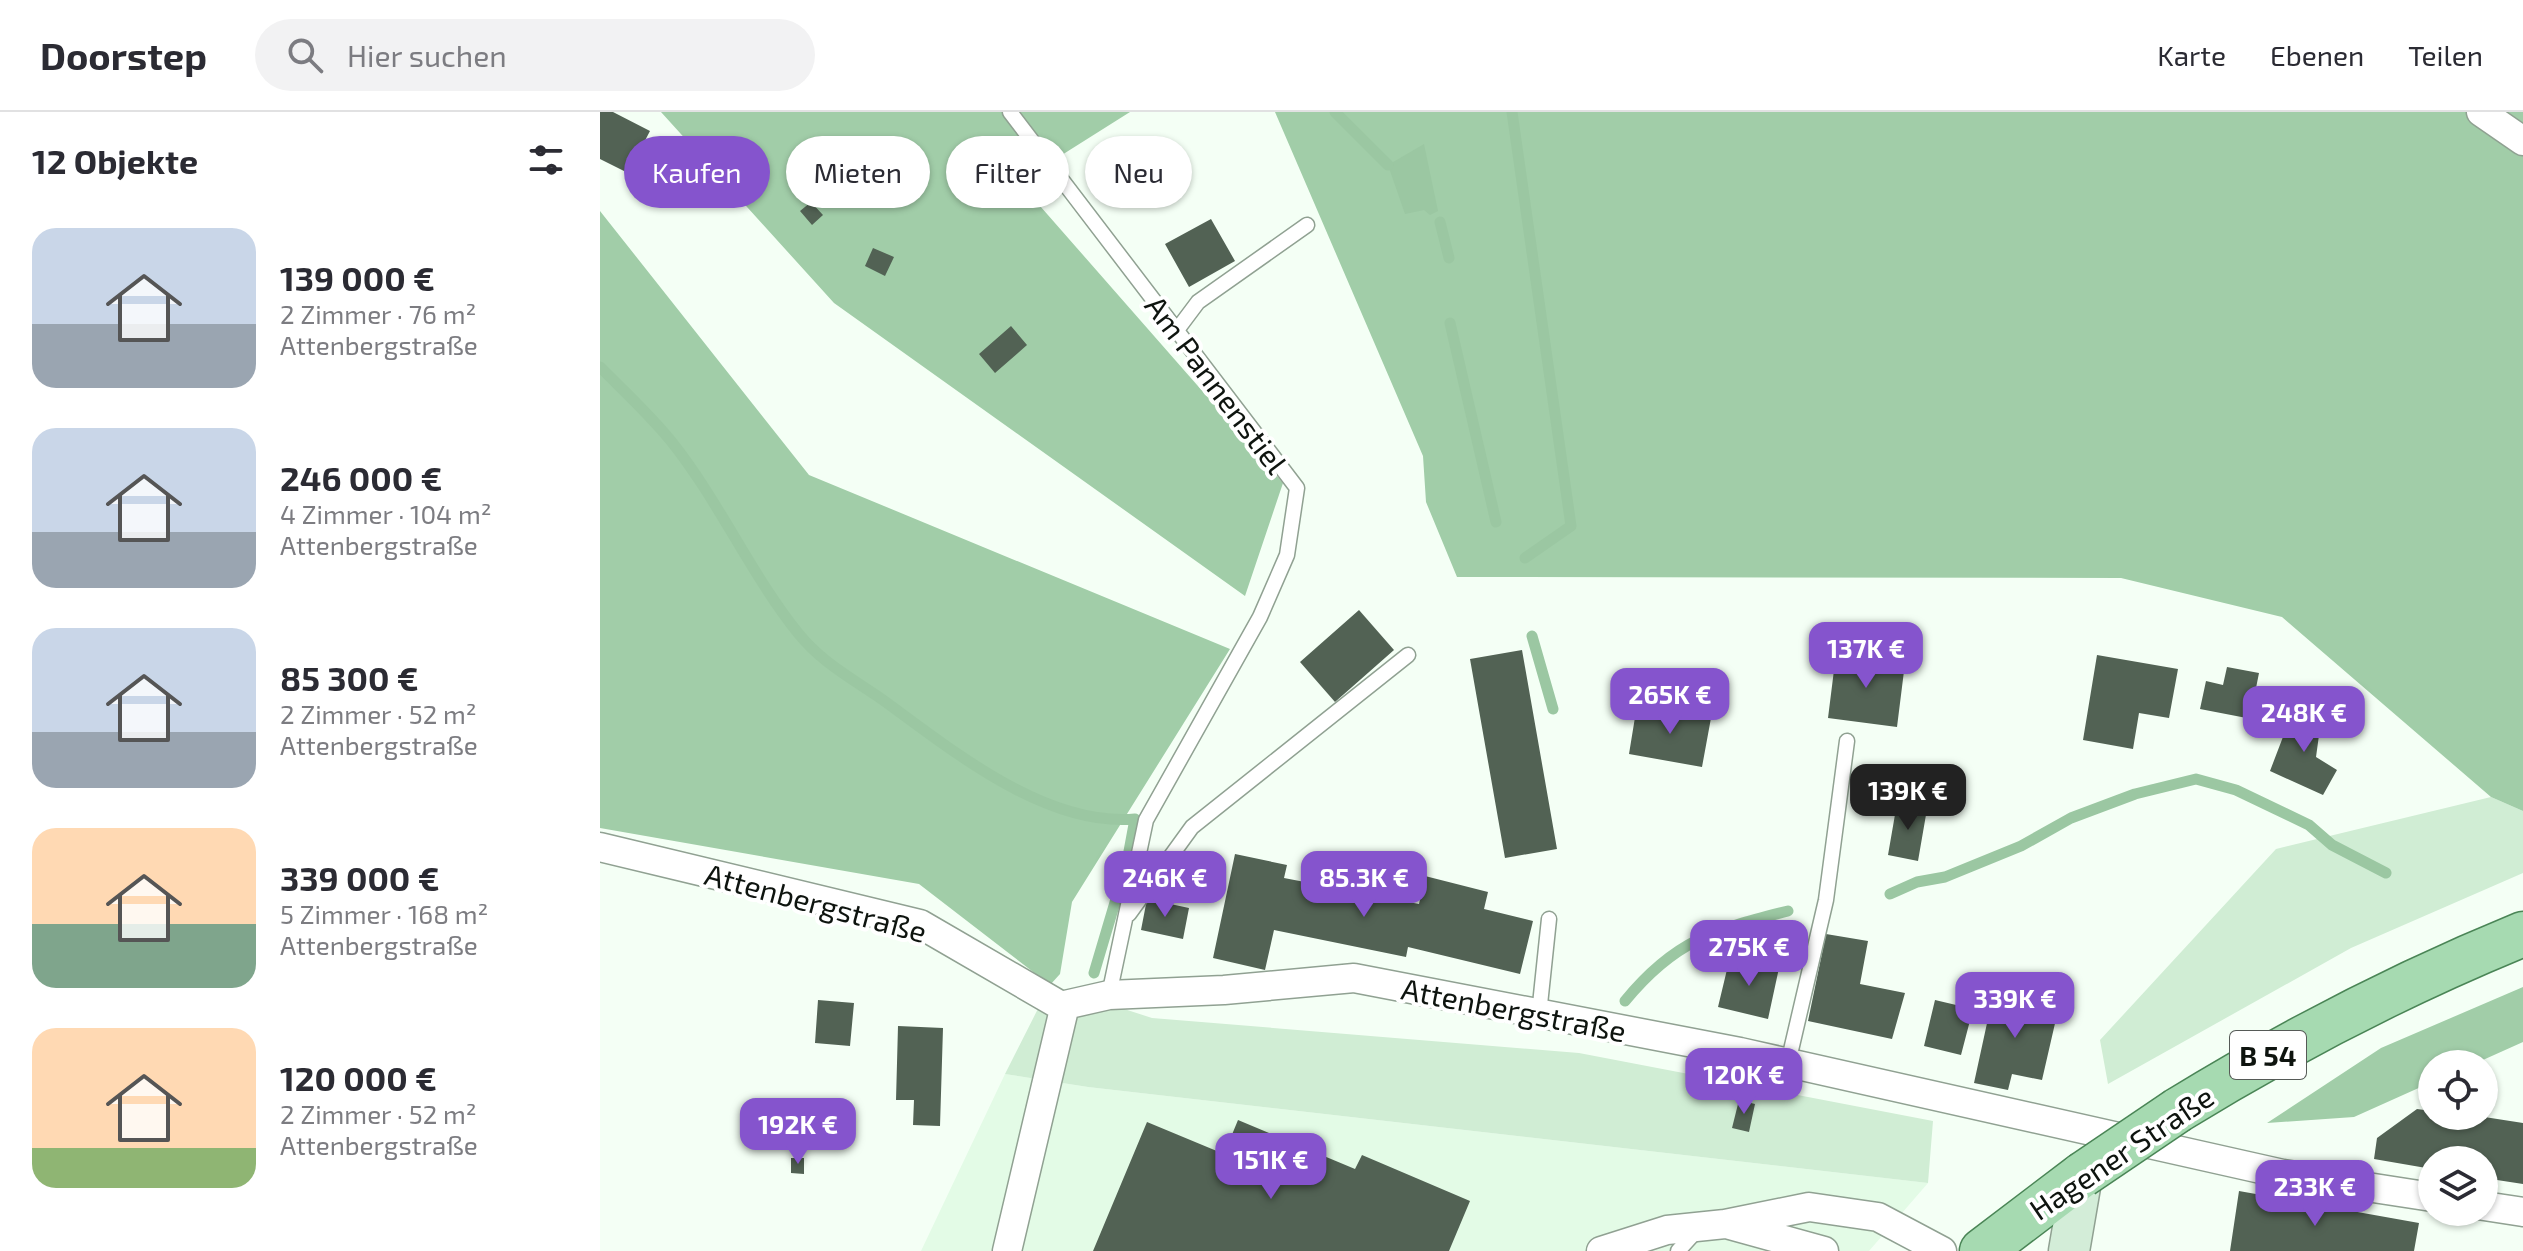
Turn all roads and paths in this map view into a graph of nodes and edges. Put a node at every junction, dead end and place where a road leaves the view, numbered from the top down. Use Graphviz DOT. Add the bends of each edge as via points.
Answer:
graph roads {
  1 [pos="1010,112"];
  2 [pos="2481,112"];
  3 [pos="2523,141"];
  4 [pos="1307,225"];
  5 [pos="1177,330"];
  6 [pos="1408,655"];
  7 [pos="1847,741"];
  8 [pos="600,847"];
  9 [pos="1549,919"];
  10 [pos="1124,921"];
  11 [pos="2523,934"];
  12 [pos="1109,995"];
  13 [pos="1063,1007"];
  14 [pos="1539,1014"];
  15 [pos="1788,1063"];
  16 [pos="2082,1175"];
  17 [pos="2418,1195"];
  18 [pos="2498,1208"];
  19 [pos="2523,1212"];
  20 [pos="1713,1224"];
  21 [pos="1007,1251"];
  22 [pos="1601,1251"];
  23 [pos="1678,1251"];
  24 [pos="1824,1251"];
  25 [pos="1942,1251"];
  26 [pos="1982,1251"];
  27 [pos="2069,1251"];
  1 -- 5 [label="lane, Am Pannenstiel"];
  2 -- 3 [label="street"];
  4 -- 5 [label="lane" via="1198,302"];
  5 -- 10 [label="lane, Am Pannenstiel" via="1297,488 1287,555 1260,617 1146,820"];
  6 -- 10 [label="lane" via="1192,827"];
  7 -- 15 [label="lane" via="1826,900"];
  8 -- 13 [label="street, Attenbergstraße" via="920,924"];
  9 -- 14 [label="lane"];
  10 -- 12 [label="lane, Am Pannenstiel"];
  11 -- 16 [label="main road, Hagener Straße / B 54, bridge" via="2362,1005 2270,1054"];
  12 -- 13 [label="street, Attenbergstraße"];
  12 -- 14 [label="street, Attenbergstraße" via="1354,978"];
  13 -- 21 [label="street"];
  14 -- 15 [label="street, Attenbergstraße"];
  15 -- 17 [label="street, Attenbergstraße" via="2283,1174"];
  16 -- 26 [label="main road, Hagener Straße / B 54"];
  16 -- 27 [label="street"];
  18 -- 19 [label="street"];
  20 -- 22 [label="street" via="1667,1230"];
  20 -- 23 [label="lane"];
  20 -- 24 [label="street"];
  20 -- 25 [label="street" via="1809,1207 1878,1217"];
}
